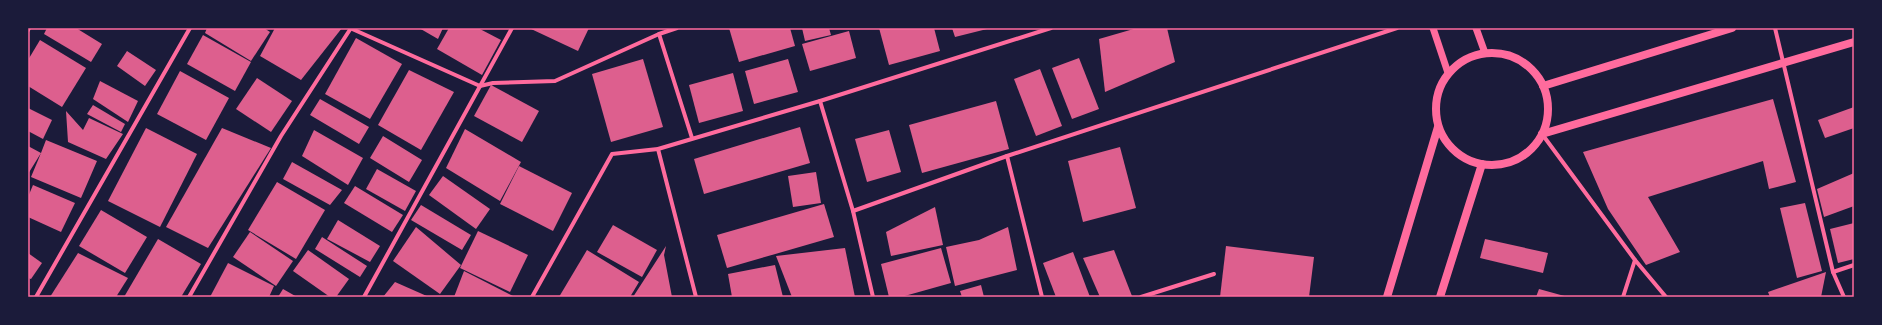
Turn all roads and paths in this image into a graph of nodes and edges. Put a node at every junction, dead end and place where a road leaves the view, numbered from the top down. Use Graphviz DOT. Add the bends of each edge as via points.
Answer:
graph roads {
  1 [pos="190,28"];
  2 [pos="351,28"];
  3 [pos="512,28"];
  4 [pos="677,28"];
  5 [pos="1051,28"];
  6 [pos="1397,28"];
  7 [pos="1433,28"];
  8 [pos="1476,28"];
  9 [pos="1732,28"];
  10 [pos="1775,28"];
  11 [pos="660,34"];
  12 [pos="1854,42"];
  13 [pos="1485,53"];
  14 [pos="1784,62"];
  15 [pos="1448,73"];
  16 [pos="480,86"];
  17 [pos="1543,86"];
  18 [pos="820,101"];
  19 [pos="1438,127"];
  20 [pos="1542,134"];
  21 [pos="692,138"];
  22 [pos="658,149"];
  23 [pos="1007,156"];
  24 [pos="1482,164"];
  25 [pos="853,211"];
  26 [pos="1635,260"];
  27 [pos="1854,265"];
  28 [pos="1833,272"];
  29 [pos="1214,274"];
  30 [pos="1664,296"];
  31 [pos="36,297"];
  32 [pos="189,297"];
  33 [pos="364,297"];
  34 [pos="532,297"];
  35 [pos="696,297"];
  36 [pos="873,297"];
  37 [pos="1042,297"];
  38 [pos="1141,297"];
  39 [pos="1387,297"];
  40 [pos="1440,297"];
  41 [pos="1623,297"];
  42 [pos="1844,297"];
  1 -- 31 [label="street"];
  2 -- 16 [label="street"];
  2 -- 32 [label="street" via="281,136"];
  3 -- 16 [label="street"];
  4 -- 11 [label="street"];
  5 -- 18 [label="street"];
  6 -- 23 [label="street"];
  7 -- 15 [label="street"];
  8 -- 13 [label="street"];
  9 -- 17 [label="main road"];
  10 -- 14 [label="street"];
  11 -- 16 [label="street" via="555,81 493,83"];
  11 -- 21 [label="street"];
  12 -- 14 [label="main road"];
  13 -- 15 [label="main road" via="1465,60"];
  13 -- 17 [label="main road" via="1519,59 1533,70"];
  14 -- 20 [label="main road"];
  14 -- 28 [label="street"];
  15 -- 19 [label="main road" via="1438,90 1435,108"];
  16 -- 33 [label="street"];
  17 -- 20 [label="main road" via="1548,104 1547,122"];
  18 -- 21 [label="street"];
  18 -- 25 [label="street"];
  19 -- 24 [label="main road" via="1448,145 1458,154"];
  19 -- 39 [label="main road"];
  20 -- 24 [label="main road" via="1527,153 1506,163"];
  20 -- 26 [label="street"];
  21 -- 22 [label="street"];
  22 -- 34 [label="street" via="612,154"];
  22 -- 35 [label="street"];
  23 -- 25 [label="street"];
  23 -- 37 [label="street"];
  24 -- 40 [label="main road"];
  25 -- 36 [label="street"];
  26 -- 30 [label="street"];
  26 -- 41 [label="street"];
  27 -- 28 [label="street"];
  28 -- 42 [label="street"];
  29 -- 38 [label="street"];
}
